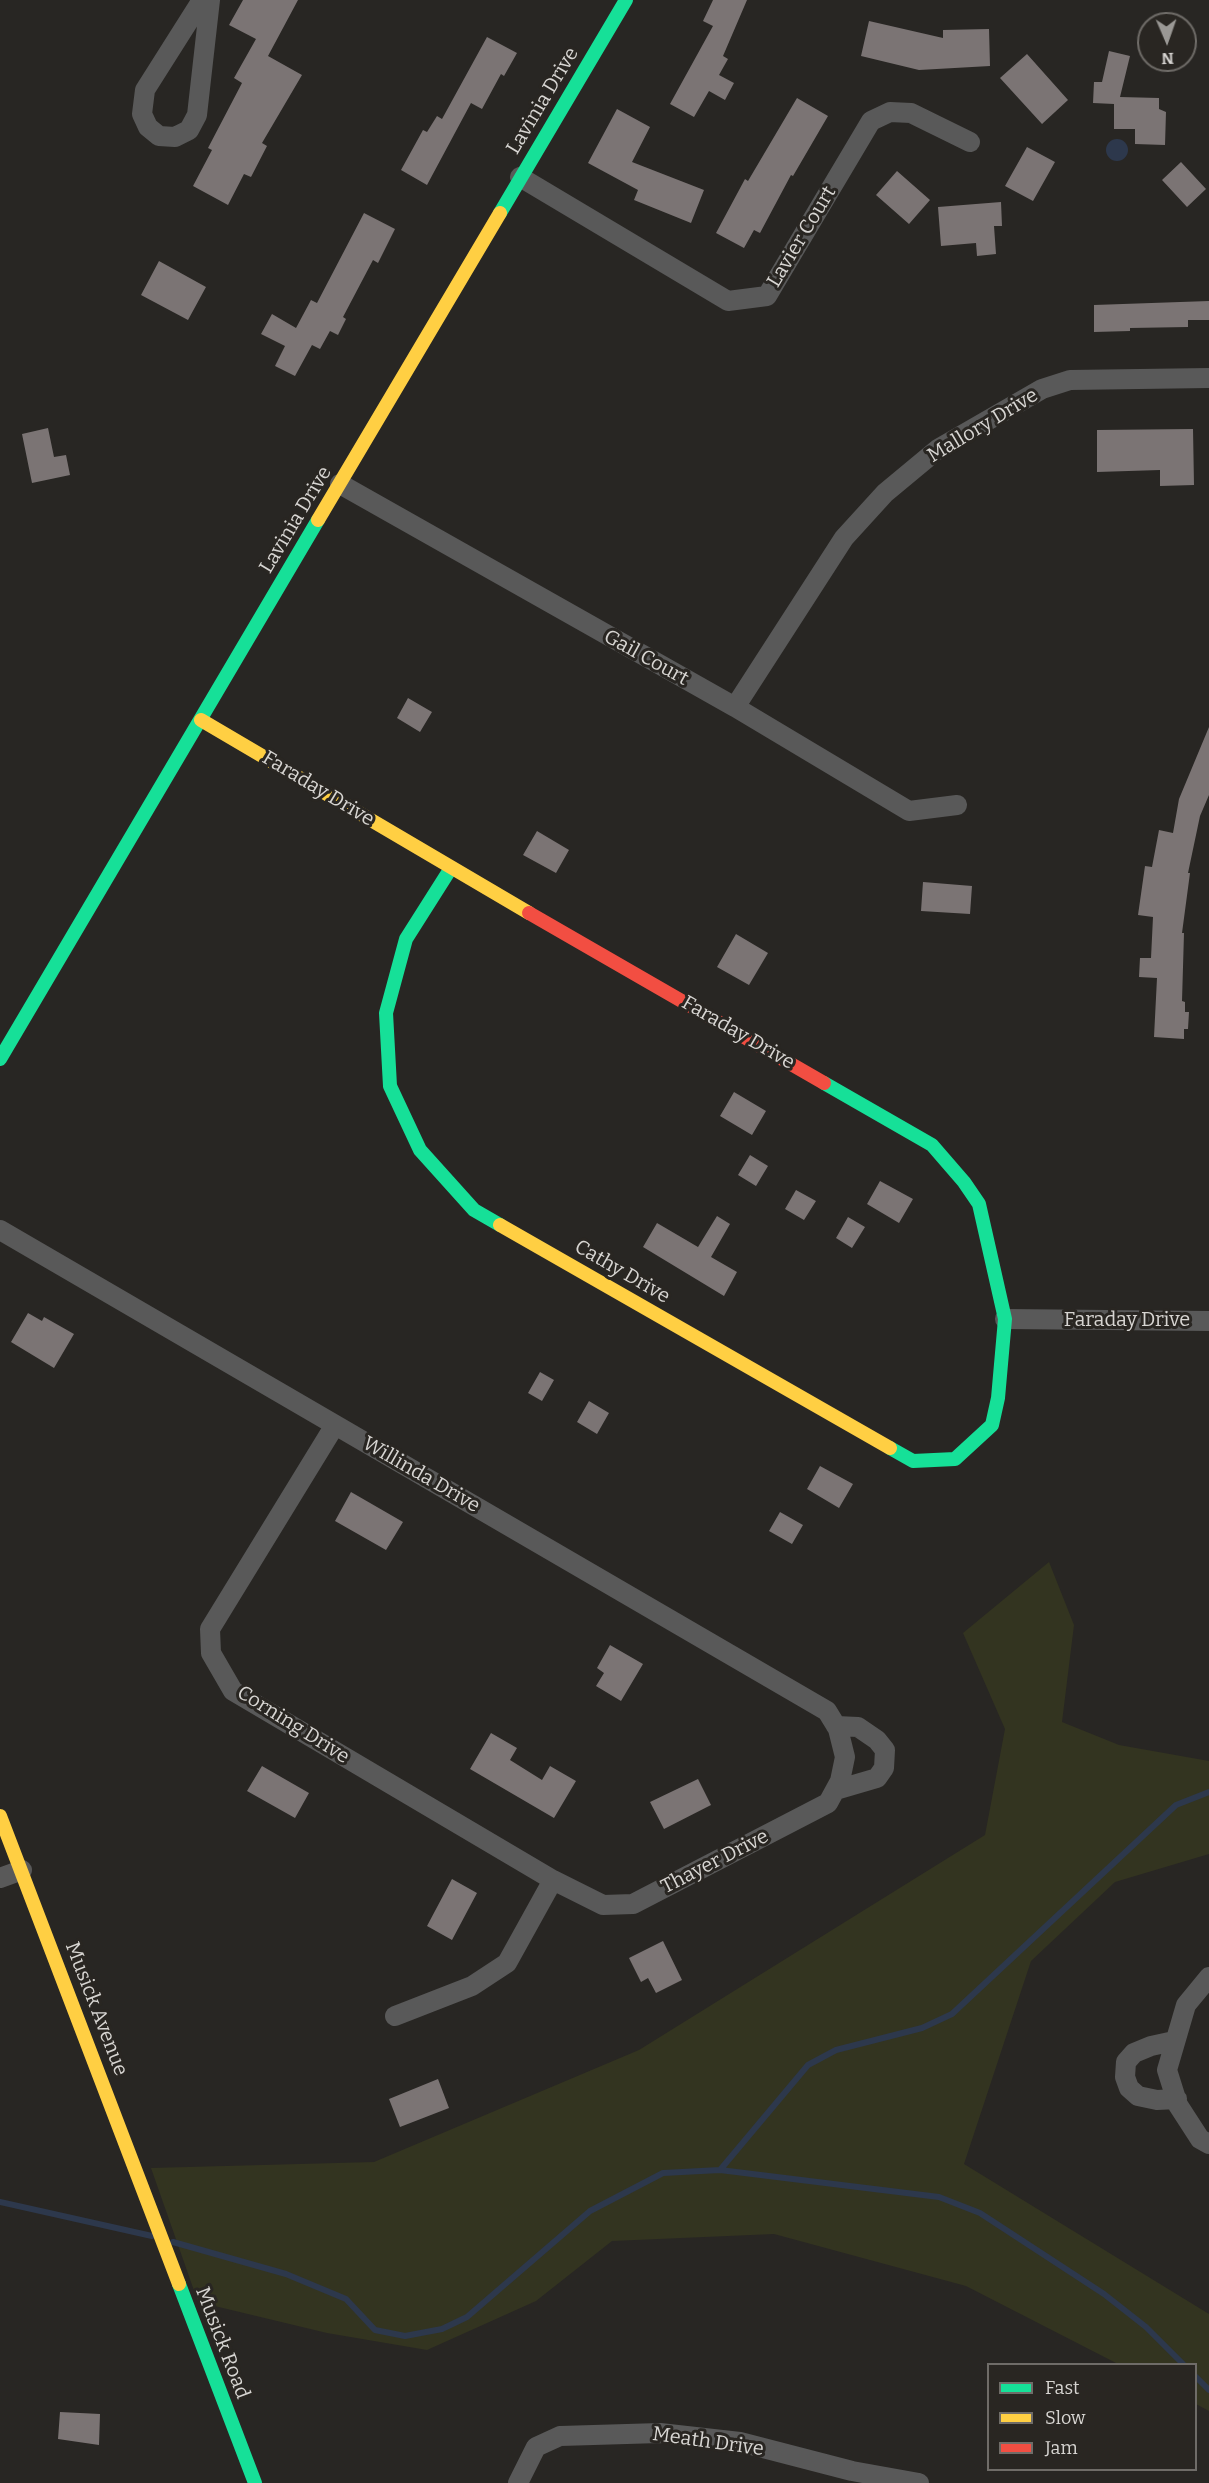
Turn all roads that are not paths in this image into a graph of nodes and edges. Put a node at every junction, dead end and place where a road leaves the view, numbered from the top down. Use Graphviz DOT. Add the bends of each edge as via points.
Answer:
graph roads {
  1 [pos="202,0"];
  2 [pos="210,0"];
  3 [pos="627,0"];
  4 [pos="970,142"];
  5 [pos="520,177"];
  6 [pos="1209,378"];
  7 [pos="340,484"];
  8 [pos="735,707"];
  9 [pos="201,720"];
  10 [pos="957,805"];
  11 [pos="451,868"];
  12 [pos="0,1059"];
  13 [pos="0,1230"];
  14 [pos="1005,1319"];
  15 [pos="1209,1321"];
  16 [pos="335,1425"];
  17 [pos="836,1726"];
  18 [pos="836,1790"];
  19 [pos="0,1816"];
  20 [pos="22,1870"];
  21 [pos="0,1878"];
  22 [pos="553,1880"];
  23 [pos="1209,1977"];
  24 [pos="395,2016"];
  25 [pos="1174,2041"];
  26 [pos="1177,2099"];
  27 [pos="1209,2145"];
  28 [pos="153,2217"];
  29 [pos="255,2483"];
  30 [pos="518,2483"];
  31 [pos="919,2483"];
  1 -- 2 [label="street" via="145,90 142,114 148,127 159,136 175,137 189,130 197,115"];
  3 -- 5 [label="street, Lavinia Drive"];
  4 -- 5 [label="street, Lavier Court" via="911,113 890,112 871,121 767,296 728,301"];
  5 -- 7 [label="street, Lavinia Drive"];
  6 -- 8 [label="street, Mallory Drive" via="1070,381 1042,389 938,449 885,492 844,538"];
  7 -- 8 [label="street, Gail Court"];
  7 -- 9 [label="street, Lavinia Drive"];
  8 -- 10 [label="street, Gail Court" via="909,811"];
  9 -- 11 [label="street, Faraday Drive"];
  9 -- 12 [label="street, Lavinia Drive"];
  11 -- 14 [label="street, Faraday Drive" via="932,1145 979,1204"];
  11 -- 14 [label="street, Cathy Drive" via="406,939 386,1013 389,1076 420,1150 474,1210 913,1461 955,1459 992,1425"];
  13 -- 16 [label="street, Willinda Drive"];
  14 -- 15 [label="street, Faraday Drive"];
  16 -- 17 [label="street, Willinda Drive" via="827,1711"];
  16 -- 22 [label="street, Corning Drive" via="210,1629 211,1653 233,1691"];
  17 -- 18 [label="street, Willinda Drive" via="845,1757"];
  17 -- 18 [label="street" via="858,1727 885,1750 884,1768 877,1778"];
  18 -- 22 [label="street, Thayer Drive" via="828,1803 633,1904 603,1905"];
  19 -- 20 [label="street, Musick Avenue"];
  20 -- 21 [label="street"];
  20 -- 28 [label="street, Musick Avenue"];
  22 -- 24 [label="street" via="507,1963 472,1986"];
  23 -- 25 [label="street" via="1186,2005"];
  25 -- 26 [label="street" via="1167,2070"];
  25 -- 26 [label="street" via="1134,2053 1126,2062 1125,2077 1138,2096"];
  26 -- 27 [label="street" via="1200,2139"];
  28 -- 29 [label="street, Musick Road"];
  30 -- 31 [label="street, Meath Drive" via="536,2447 560,2436 660,2433 740,2442 852,2471"];
}
